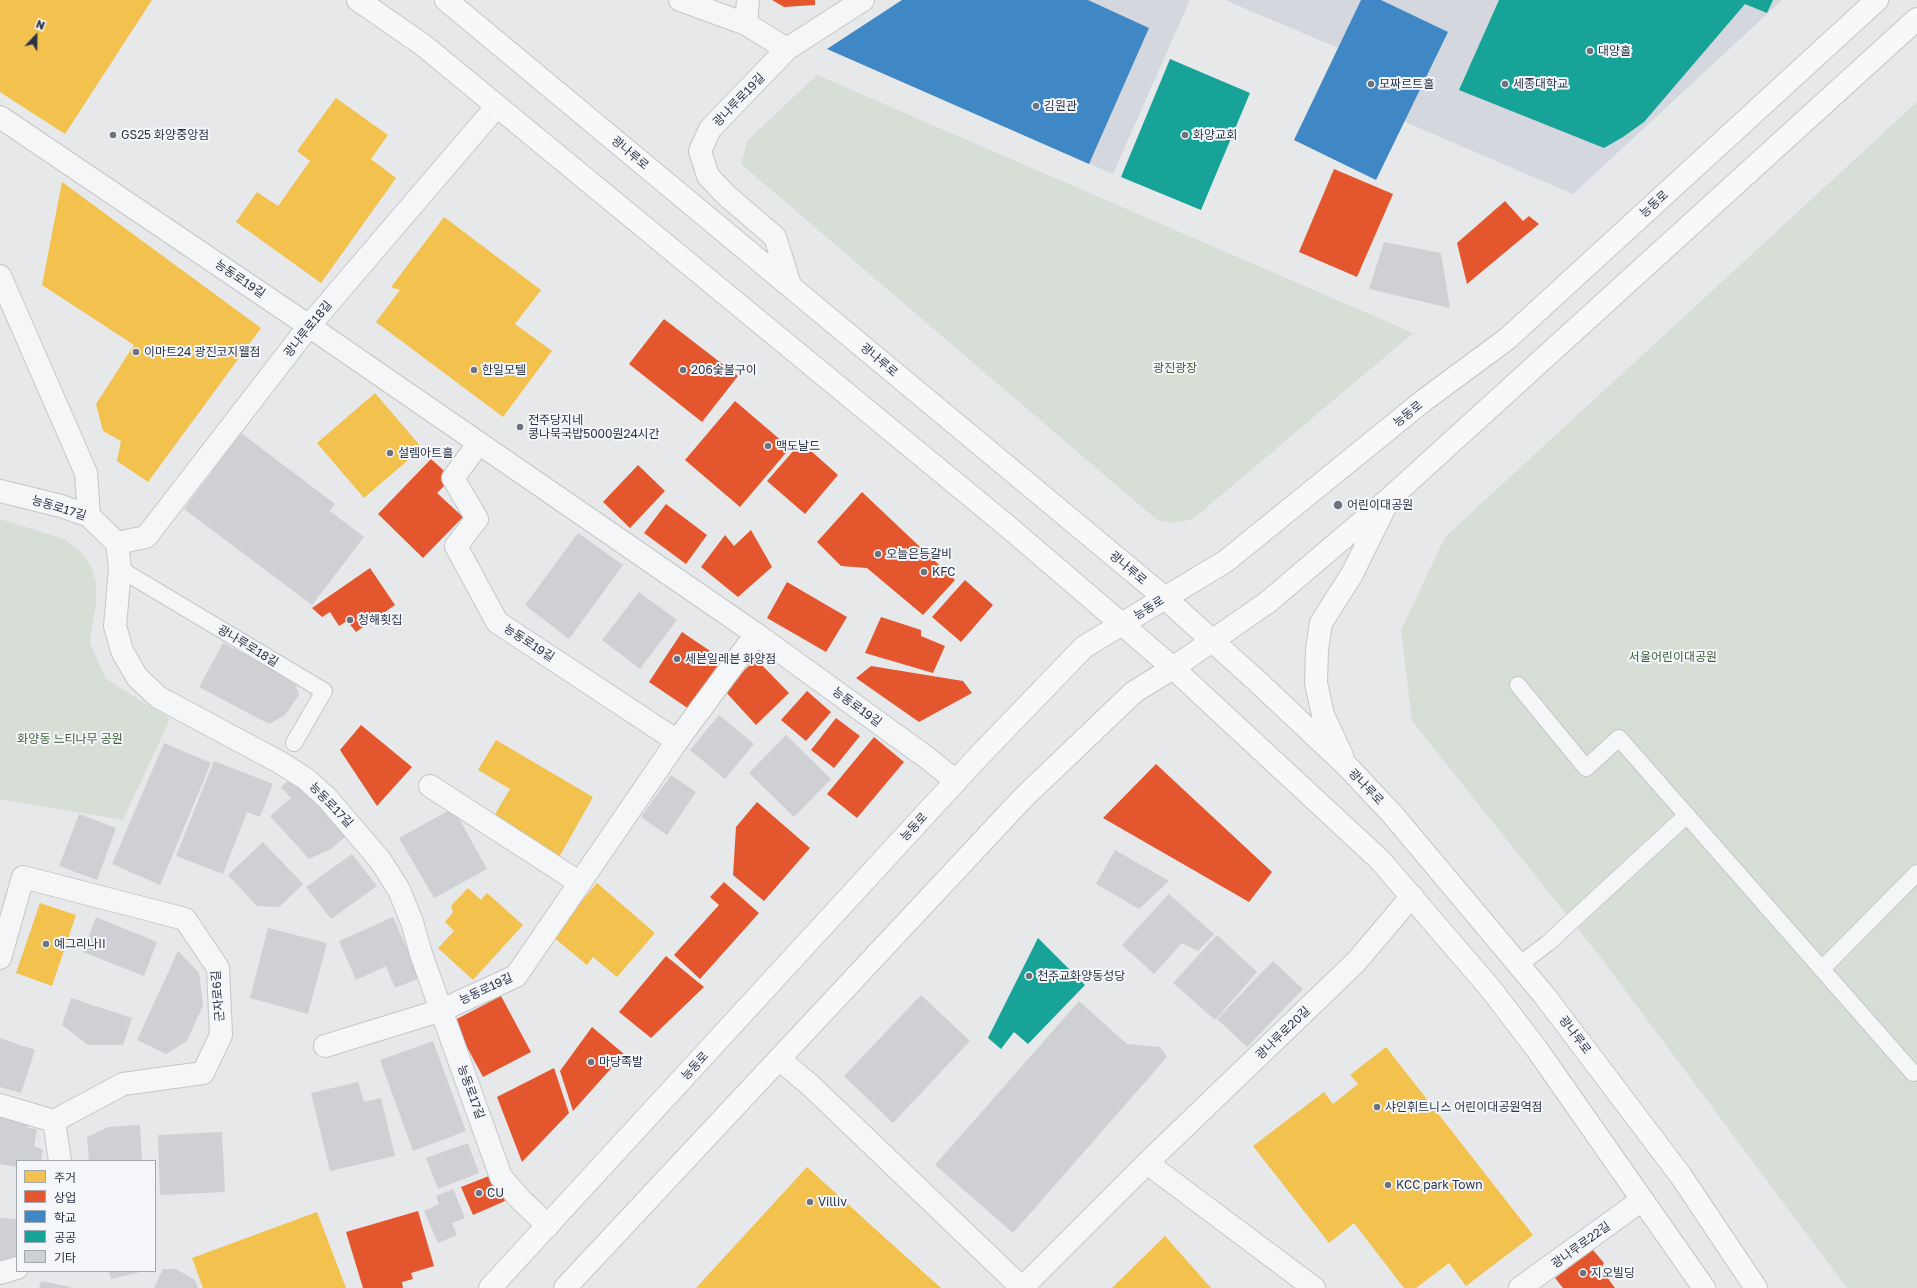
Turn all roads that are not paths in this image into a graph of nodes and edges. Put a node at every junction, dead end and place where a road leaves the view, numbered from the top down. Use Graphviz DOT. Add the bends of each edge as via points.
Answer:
graph roads {
  1 [pos="358,0"];
  2 [pos="446,0"];
  3 [pos="680,0"];
  4 [pos="748,0"];
  5 [pos="863,0"];
  6 [pos="1877,0"];
  7 [pos="1917,19"];
  8 [pos="746,24"];
  9 [pos="787,49"];
  10 [pos="497,106"];
  11 [pos="0,117"];
  12 [pos="0,276"];
  13 [pos="790,286"];
  14 [pos="309,326"];
  15 [pos="479,443"];
  16 [pos="0,491"];
  17 [pos="1389,499"];
  18 [pos="90,516"];
  19 [pos="117,543"];
  20 [pos="120,569"];
  21 [pos="1165,598"];
  22 [pos="1124,624"];
  23 [pos="756,634"];
  24 [pos="1213,640"];
  25 [pos="1173,668"];
  26 [pos="1518,685"];
  27 [pos="677,741"];
  28 [pos="294,743"];
  29 [pos="1347,766"];
  30 [pos="956,782"];
  31 [pos="430,786"];
  32 [pos="1687,815"];
  33 [pos="1917,873"];
  34 [pos="580,883"];
  35 [pos="1412,896"];
  36 [pos="0,958"];
  37 [pos="1519,965"];
  38 [pos="1822,969"];
  39 [pos="442,1010"];
  40 [pos="325,1046"];
  41 [pos="778,1059"];
  42 [pos="1913,1073"];
  43 [pos="0,1105"];
  44 [pos="54,1121"];
  45 [pos="60,1160"];
  46 [pos="1147,1163"];
  47 [pos="1642,1200"];
  48 [pos="548,1226"];
  49 [pos="16,1268"];
  50 [pos="0,1273"];
  51 [pos="567,1287"];
  52 [pos="490,1288"];
  53 [pos="1022,1288"];
  54 [pos="1314,1288"];
  55 [pos="1520,1288"];
  56 [pos="1704,1288"];
  57 [pos="1756,1288"];
  1 -- 10 [label="main road" via="423,45"];
  2 -- 13 [label="main road, 광나루로"];
  3 -- 8 [label="street"];
  4 -- 8 [label="street"];
  5 -- 9 [label="street, 광나루로19길"];
  6 -- 21 [label="main road, 능동로" via="1507,339 1423,401 1226,561"];
  7 -- 17 [label="main road"];
  8 -- 9 [label="street"];
  9 -- 13 [label="street, 광나루로19길" via="710,129 700,151 708,176 775,237"];
  10 -- 14 [label="street, 광나루로18길"];
  10 -- 22 [label="main road"];
  11 -- 14 [label="street, 능동로19길"];
  12 -- 18 [label="street" via="86,473"];
  13 -- 21 [label="main road, 광나루로"];
  14 -- 15 [label="street, 능동로19길"];
  14 -- 19 [label="street, 광나루로18길" via="146,537"];
  15 -- 23 [label="street, 능동로19길"];
  15 -- 27 [label="street, 능동로19길" via="452,478 477,519 456,546 497,622"];
  16 -- 18 [label="street, 능동로17길"];
  17 -- 24 [label="main road" via="1268,602"];
  17 -- 29 [label="main road" via="1352,574 1321,622 1316,683 1323,715"];
  18 -- 19 [label="street, 능동로17길"];
  19 -- 20 [label="street, 능동로17길"];
  20 -- 28 [label="lane, 광나루로18길" via="324,691"];
  20 -- 39 [label="street, 능동로17길" via="115,626 122,651 137,677 158,697 281,763 306,779 328,798 380,860 399,890"];
  21 -- 22 [label="main road, 능동로"];
  21 -- 24 [label="main road, 광나루로"];
  22 -- 25 [label="main road"];
  22 -- 30 [label="main road, 능동로" via="1084,647"];
  23 -- 27 [label="street, 능동로19길"];
  23 -- 30 [label="street, 능동로19길" via="926,757"];
  24 -- 25 [label="main road"];
  24 -- 29 [label="main road, 광나루로"];
  25 -- 35 [label="main road" via="1380,860"];
  25 -- 41 [label="main road" via="1134,692 1023,798"];
  26 -- 32 [label="lane" via="1586,768 1618,738"];
  27 -- 34 [label="street, 능동로19길"];
  29 -- 37 [label="main road, 광나루로" via="1393,815"];
  30 -- 48 [label="main road, 능동로"];
  31 -- 34 [label="street"];
  32 -- 37 [label="lane" via="1548,943"];
  32 -- 38 [label="lane"];
  33 -- 38 [label="lane"];
  34 -- 39 [label="street, 능동로19길" via="516,976"];
  35 -- 46 [label="street, 광나루로20길" via="1356,962"];
  35 -- 47 [label="main road" via="1490,988 1536,1048"];
  36 -- 44 [label="street, 군자로6길" via="23,877 185,919 218,968 221,1035 203,1073 123,1084"];
  37 -- 57 [label="main road, 광나루로" via="1681,1176"];
  38 -- 42 [label="lane"];
  39 -- 40 [label="street, 능동로19길"];
  39 -- 48 [label="street, 능동로17길" via="501,1177"];
  41 -- 51 [label="main road"];
  41 -- 53 [label="street" via="810,1085"];
  43 -- 44 [label="street"];
  44 -- 45 [label="street"];
  46 -- 53 [label="street, 광나루로20길"];
  46 -- 54 [label="street"];
  47 -- 55 [label="street, 광나루로22길"];
  47 -- 56 [label="main road"];
  48 -- 52 [label="main road, 능동로"];
  49 -- 50 [label="street"];
}
